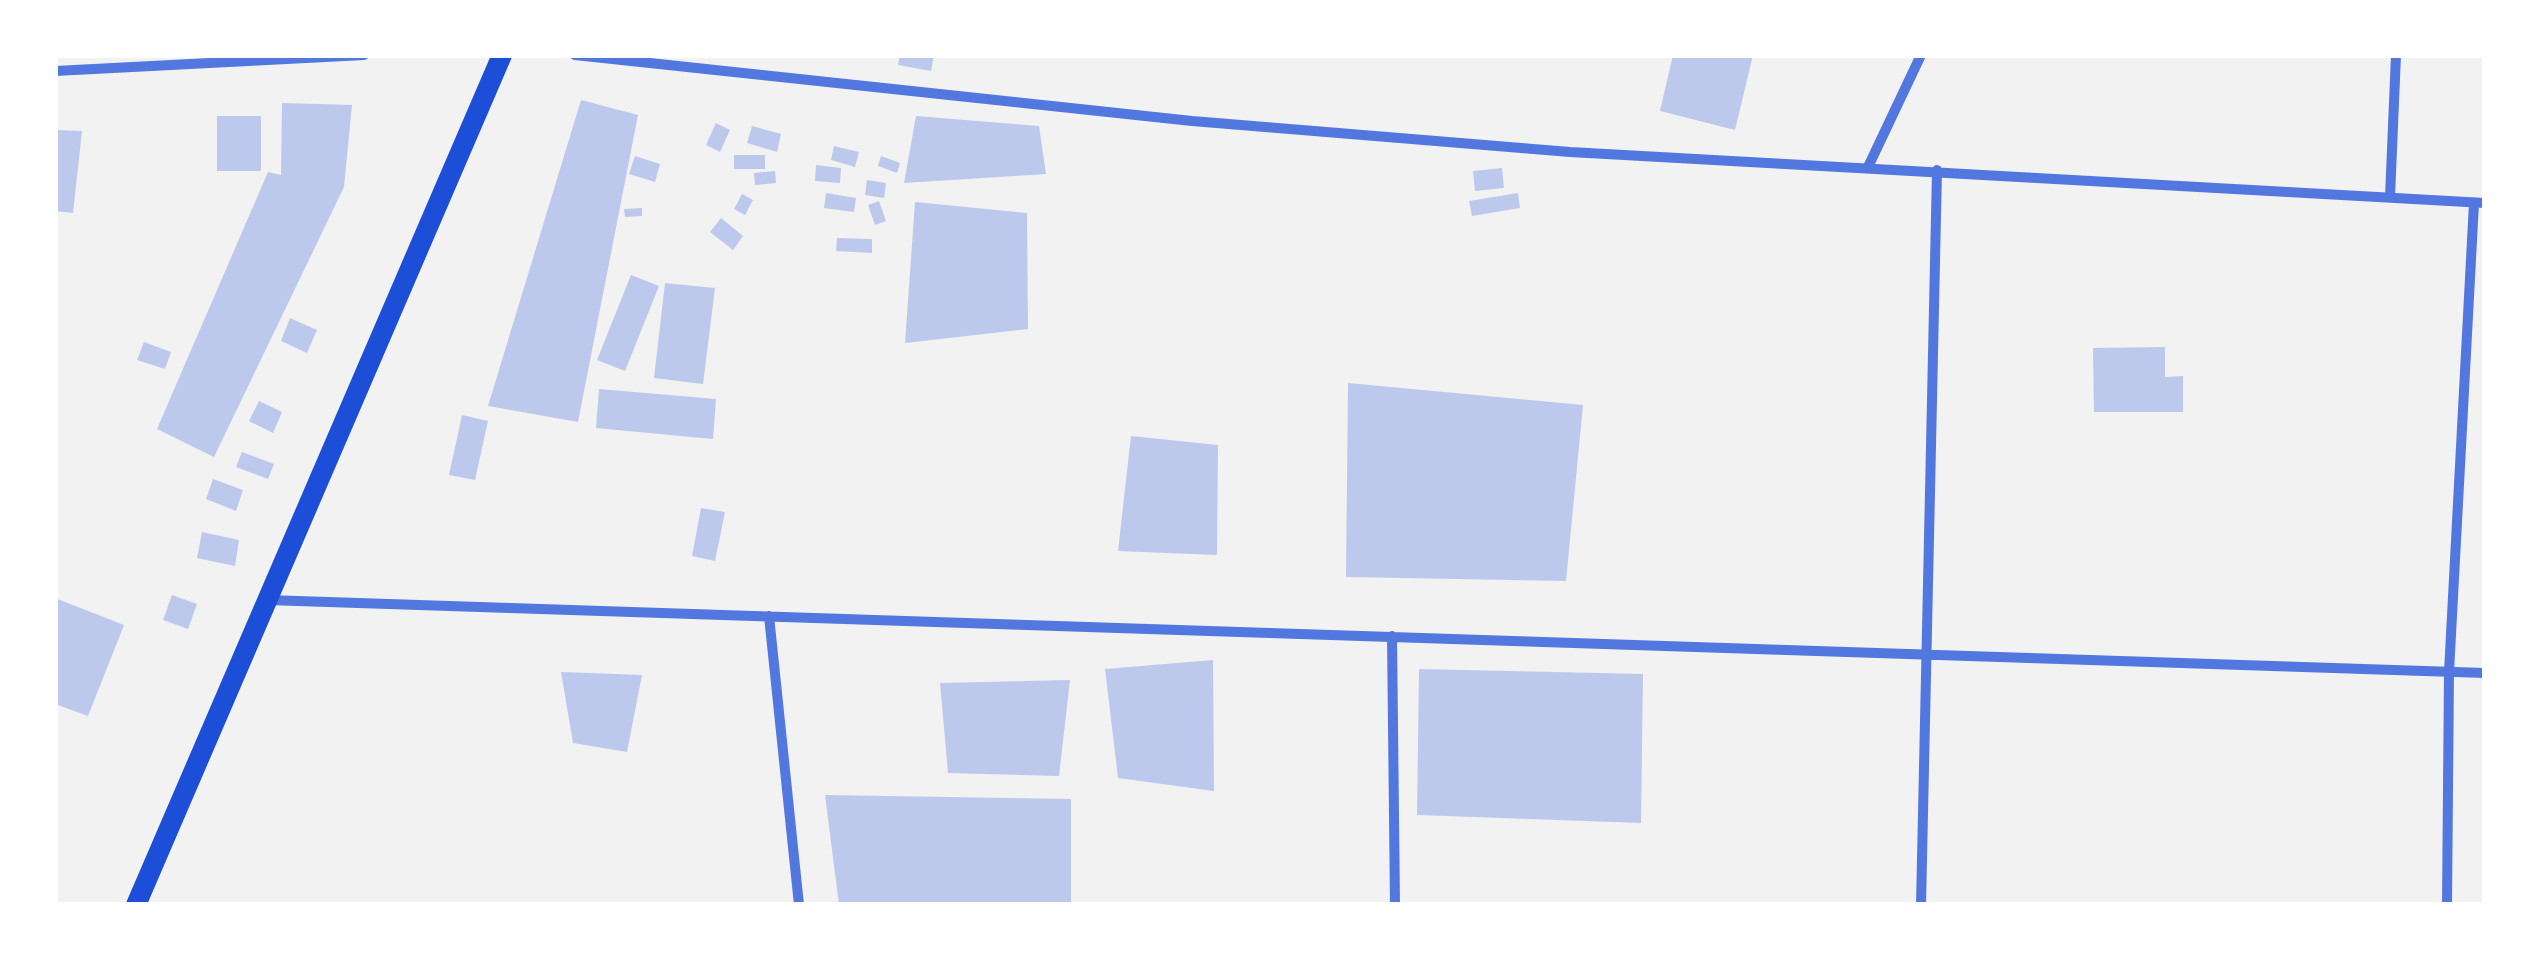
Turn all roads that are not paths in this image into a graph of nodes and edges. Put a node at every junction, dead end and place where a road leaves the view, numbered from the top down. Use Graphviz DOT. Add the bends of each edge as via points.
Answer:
graph roads {
  1 [pos="364,55"];
  2 [pos="502,55"];
  3 [pos="575,55"];
  4 [pos="1921,55"];
  5 [pos="2396,55"];
  6 [pos="55,72"];
  7 [pos="1868,167"];
  8 [pos="1937,170"];
  9 [pos="2390,198"];
  10 [pos="2480,203"];
  11 [pos="267,600"];
  12 [pos="769,616"];
  13 [pos="1392,636"];
  14 [pos="1927,652"];
  15 [pos="2449,672"];
  16 [pos="2485,673"];
  17 [pos="136,905"];
  18 [pos="799,905"];
  19 [pos="1395,905"];
  20 [pos="1921,905"];
  21 [pos="2446,905"];
  1 -- 6 [label="street"];
  2 -- 11 [label="main road"];
  3 -- 7 [label="street" via="1192,122"];
  4 -- 7 [label="street"];
  5 -- 9 [label="street"];
  7 -- 8 [label="street"];
  8 -- 9 [label="street"];
  8 -- 14 [label="street"];
  9 -- 10 [label="street"];
  10 -- 15 [label="street"];
  11 -- 12 [label="street"];
  11 -- 17 [label="main road"];
  12 -- 13 [label="street"];
  12 -- 18 [label="street"];
  13 -- 14 [label="street"];
  13 -- 19 [label="street"];
  14 -- 15 [label="street"];
  14 -- 20 [label="street"];
  15 -- 16 [label="street"];
  15 -- 21 [label="street"];
}
